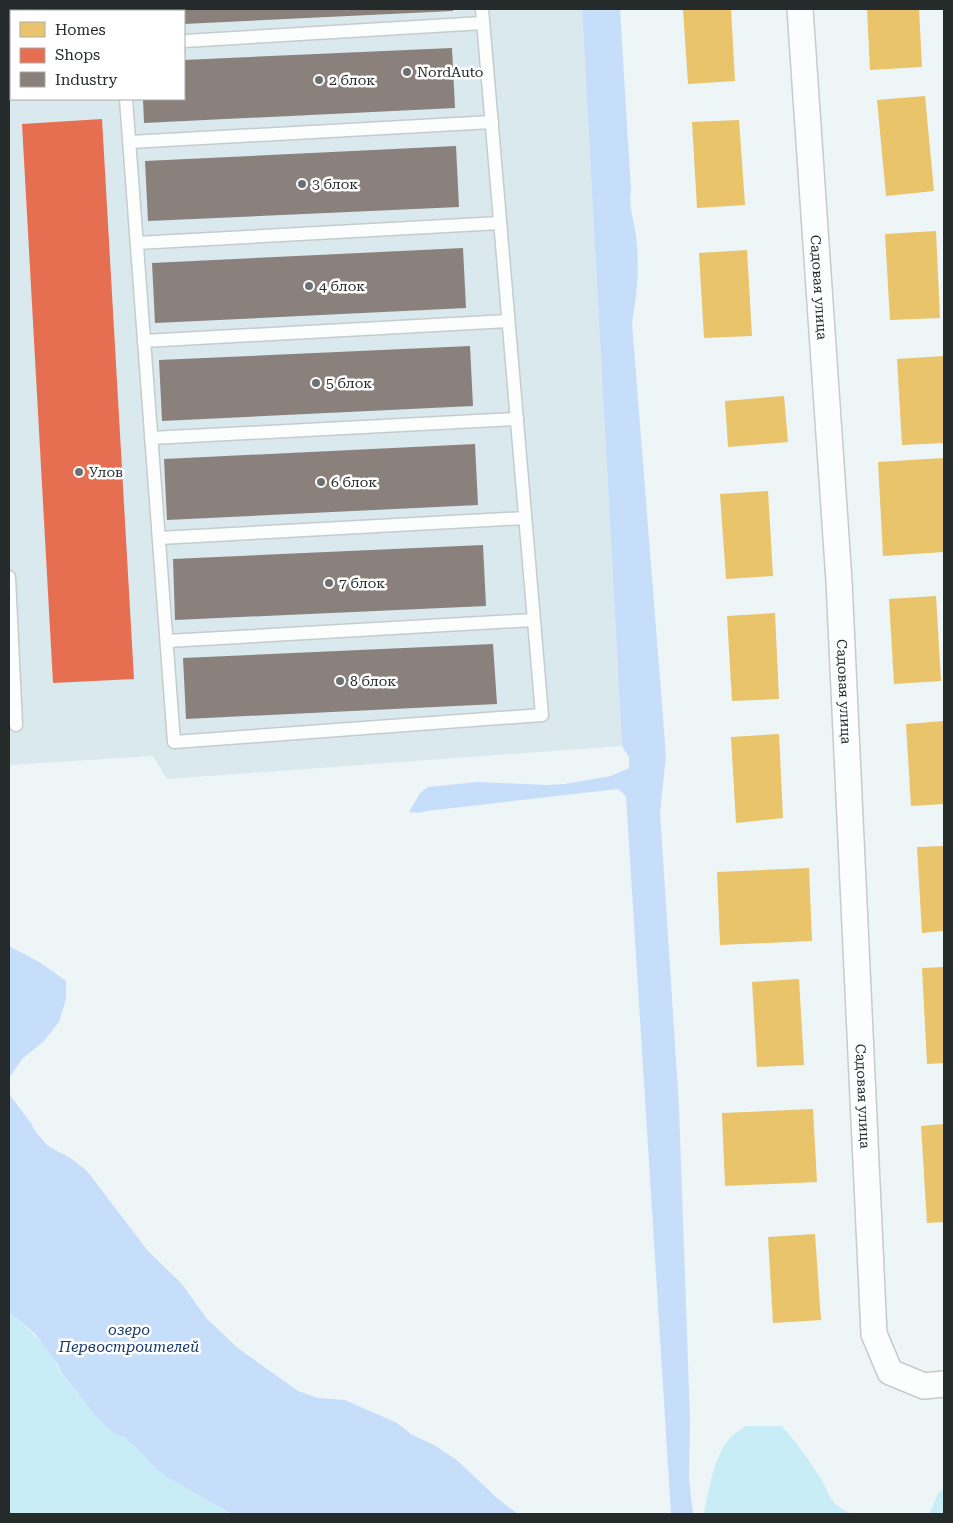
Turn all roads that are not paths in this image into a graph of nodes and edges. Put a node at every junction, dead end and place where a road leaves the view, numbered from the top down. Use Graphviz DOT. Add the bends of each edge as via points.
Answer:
graph roads {
  1 [pos="482,9"];
  2 [pos="800,9"];
  3 [pos="483,23"];
  4 [pos="185,41"];
  5 [pos="126,100"];
  6 [pos="492,122"];
  7 [pos="130,142"];
  8 [pos="500,223"];
  9 [pos="137,243"];
  10 [pos="508,321"];
  11 [pos="144,341"];
  12 [pos="517,419"];
  13 [pos="152,438"];
  14 [pos="525,518"];
  15 [pos="159,538"];
  16 [pos="9,577"];
  17 [pos="534,620"];
  18 [pos="167,641"];
  19 [pos="16,725"];
  20 [pos="944,1384"];
  1 -- 3 [label="lane"];
  2 -- 20 [label="street, Садовая улица" via="839,581 874,1334 890,1372 924,1386"];
  3 -- 4 [label="lane"];
  3 -- 6 [label="lane"];
  5 -- 7 [label="lane"];
  6 -- 7 [label="lane"];
  6 -- 8 [label="lane"];
  7 -- 9 [label="lane"];
  8 -- 9 [label="lane"];
  8 -- 10 [label="lane"];
  9 -- 11 [label="lane"];
  10 -- 11 [label="lane"];
  10 -- 12 [label="lane"];
  11 -- 13 [label="lane"];
  12 -- 13 [label="lane"];
  12 -- 14 [label="lane"];
  13 -- 15 [label="lane"];
  14 -- 15 [label="lane"];
  14 -- 17 [label="lane"];
  15 -- 18 [label="lane"];
  16 -- 19 [label="lane"];
  17 -- 18 [label="lane"];
  17 -- 18 [label="lane" via="542,715 174,742"];
}
